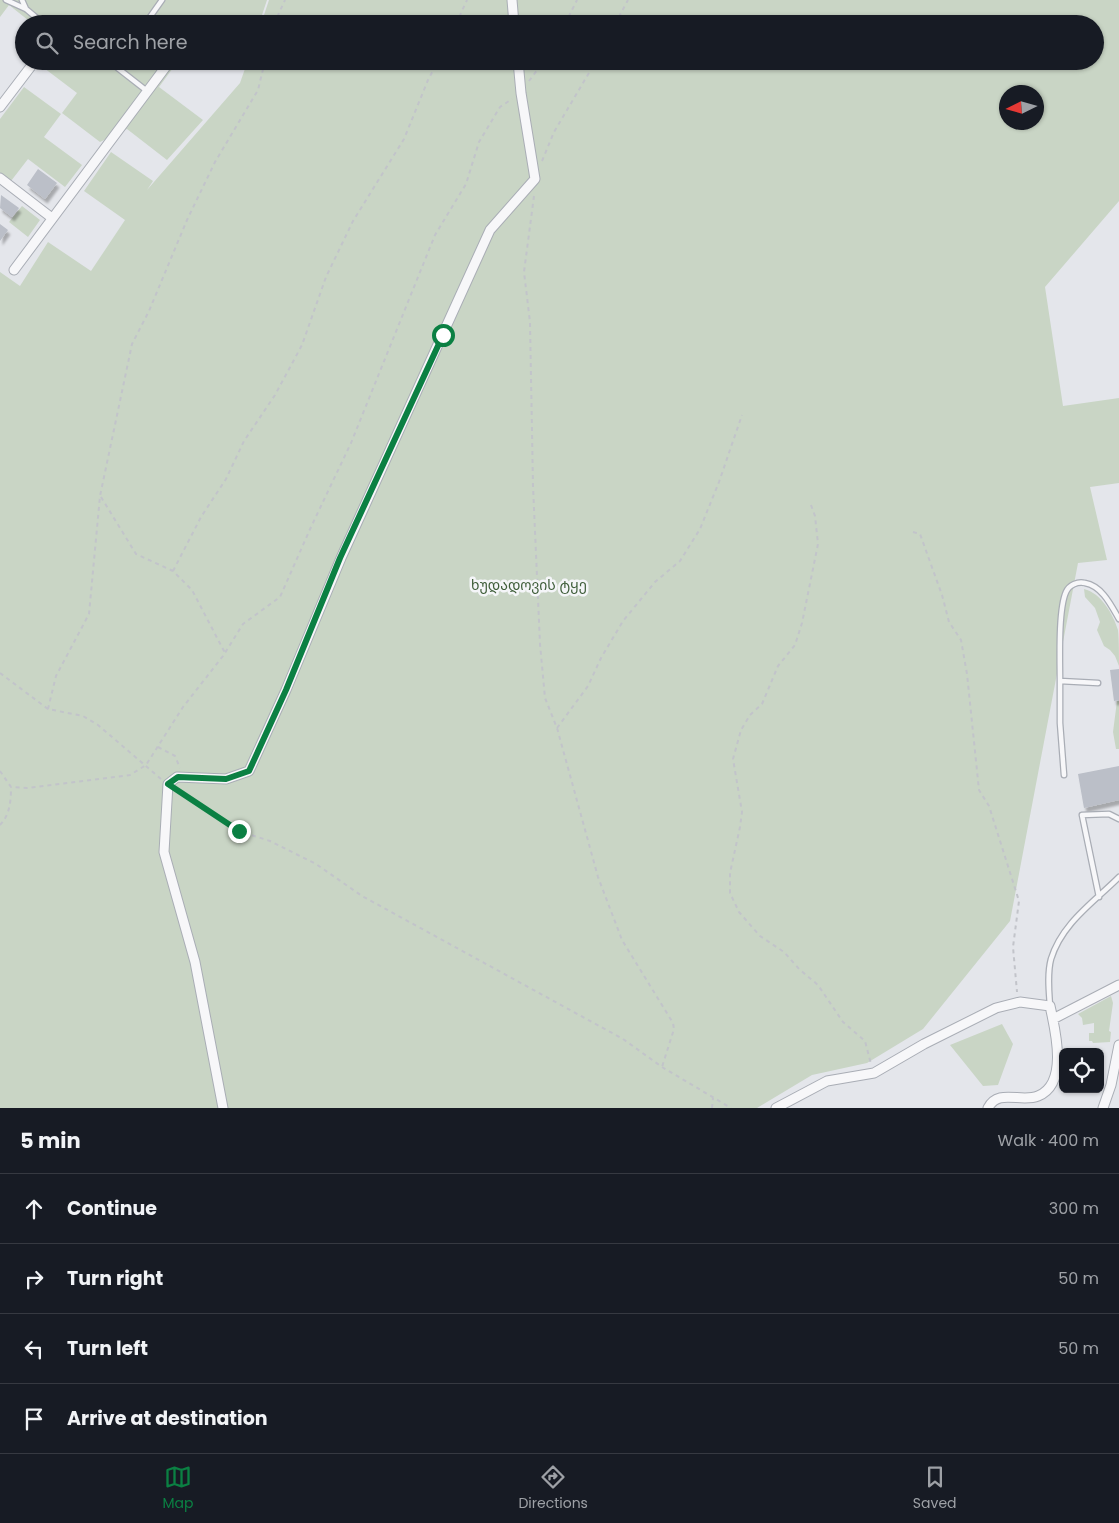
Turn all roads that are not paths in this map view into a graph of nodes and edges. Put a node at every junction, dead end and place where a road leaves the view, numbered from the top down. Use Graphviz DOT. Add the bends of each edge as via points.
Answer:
graph roads {
  1 [pos="6,0"];
  2 [pos="22,0"];
  3 [pos="162,0"];
  4 [pos="512,0"];
  5 [pos="26,10"];
  6 [pos="32,15"];
  7 [pos="151,15"];
  8 [pos="513,15"];
  9 [pos="28,70"];
  10 [pos="120,70"];
  11 [pos="163,70"];
  12 [pos="519,70"];
  13 [pos="148,90"];
  14 [pos="0,106"];
  15 [pos="0,178"];
  16 [pos="52,218"];
  17 [pos="14,270"];
  18 [pos="1119,618"];
  19 [pos="1060,681"];
  20 [pos="1098,683"];
  21 [pos="1064,775"];
  22 [pos="1119,819"];
  23 [pos="1119,877"];
  24 [pos="1099,897"];
  25 [pos="1119,985"];
  26 [pos="1050,1006"];
  27 [pos="1053,1019"];
  28 [pos="1119,1045"];
  29 [pos="223,1108"];
  30 [pos="776,1108"];
  31 [pos="988,1108"];
  32 [pos="1103,1108"];
  1 -- 5 [label="lane"];
  2 -- 5 [label="lane"];
  3 -- 7 [label="lane"];
  4 -- 8 [label="street"];
  5 -- 6 [label="lane"];
  9 -- 14 [label="street"];
  10 -- 13 [label="lane"];
  11 -- 13 [label="street"];
  12 -- 29 [label="street" via="535,179 490,230 340,558 249,771 226,779 178,777 168,784 164,852 194,962"];
  13 -- 16 [label="street"];
  15 -- 16 [label="street"];
  16 -- 17 [label="street"];
  18 -- 19 [label="lane" via="1100,591 1090,584 1071,585 1062,607"];
  19 -- 20 [label="lane"];
  19 -- 21 [label="lane"];
  22 -- 24 [label="lane" via="1108,814 1082,815"];
  23 -- 24 [label="lane"];
  24 -- 26 [label="lane" via="1072,920 1060,938 1051,960"];
  25 -- 27 [label="street"];
  26 -- 27 [label="street"];
  26 -- 30 [label="street" via="1018,1003 996,1008 874,1073 827,1081"];
  27 -- 31 [label="street" via="1058,1058 1052,1082 1038,1096 996,1098"];
  28 -- 32 [label="street"];
}
